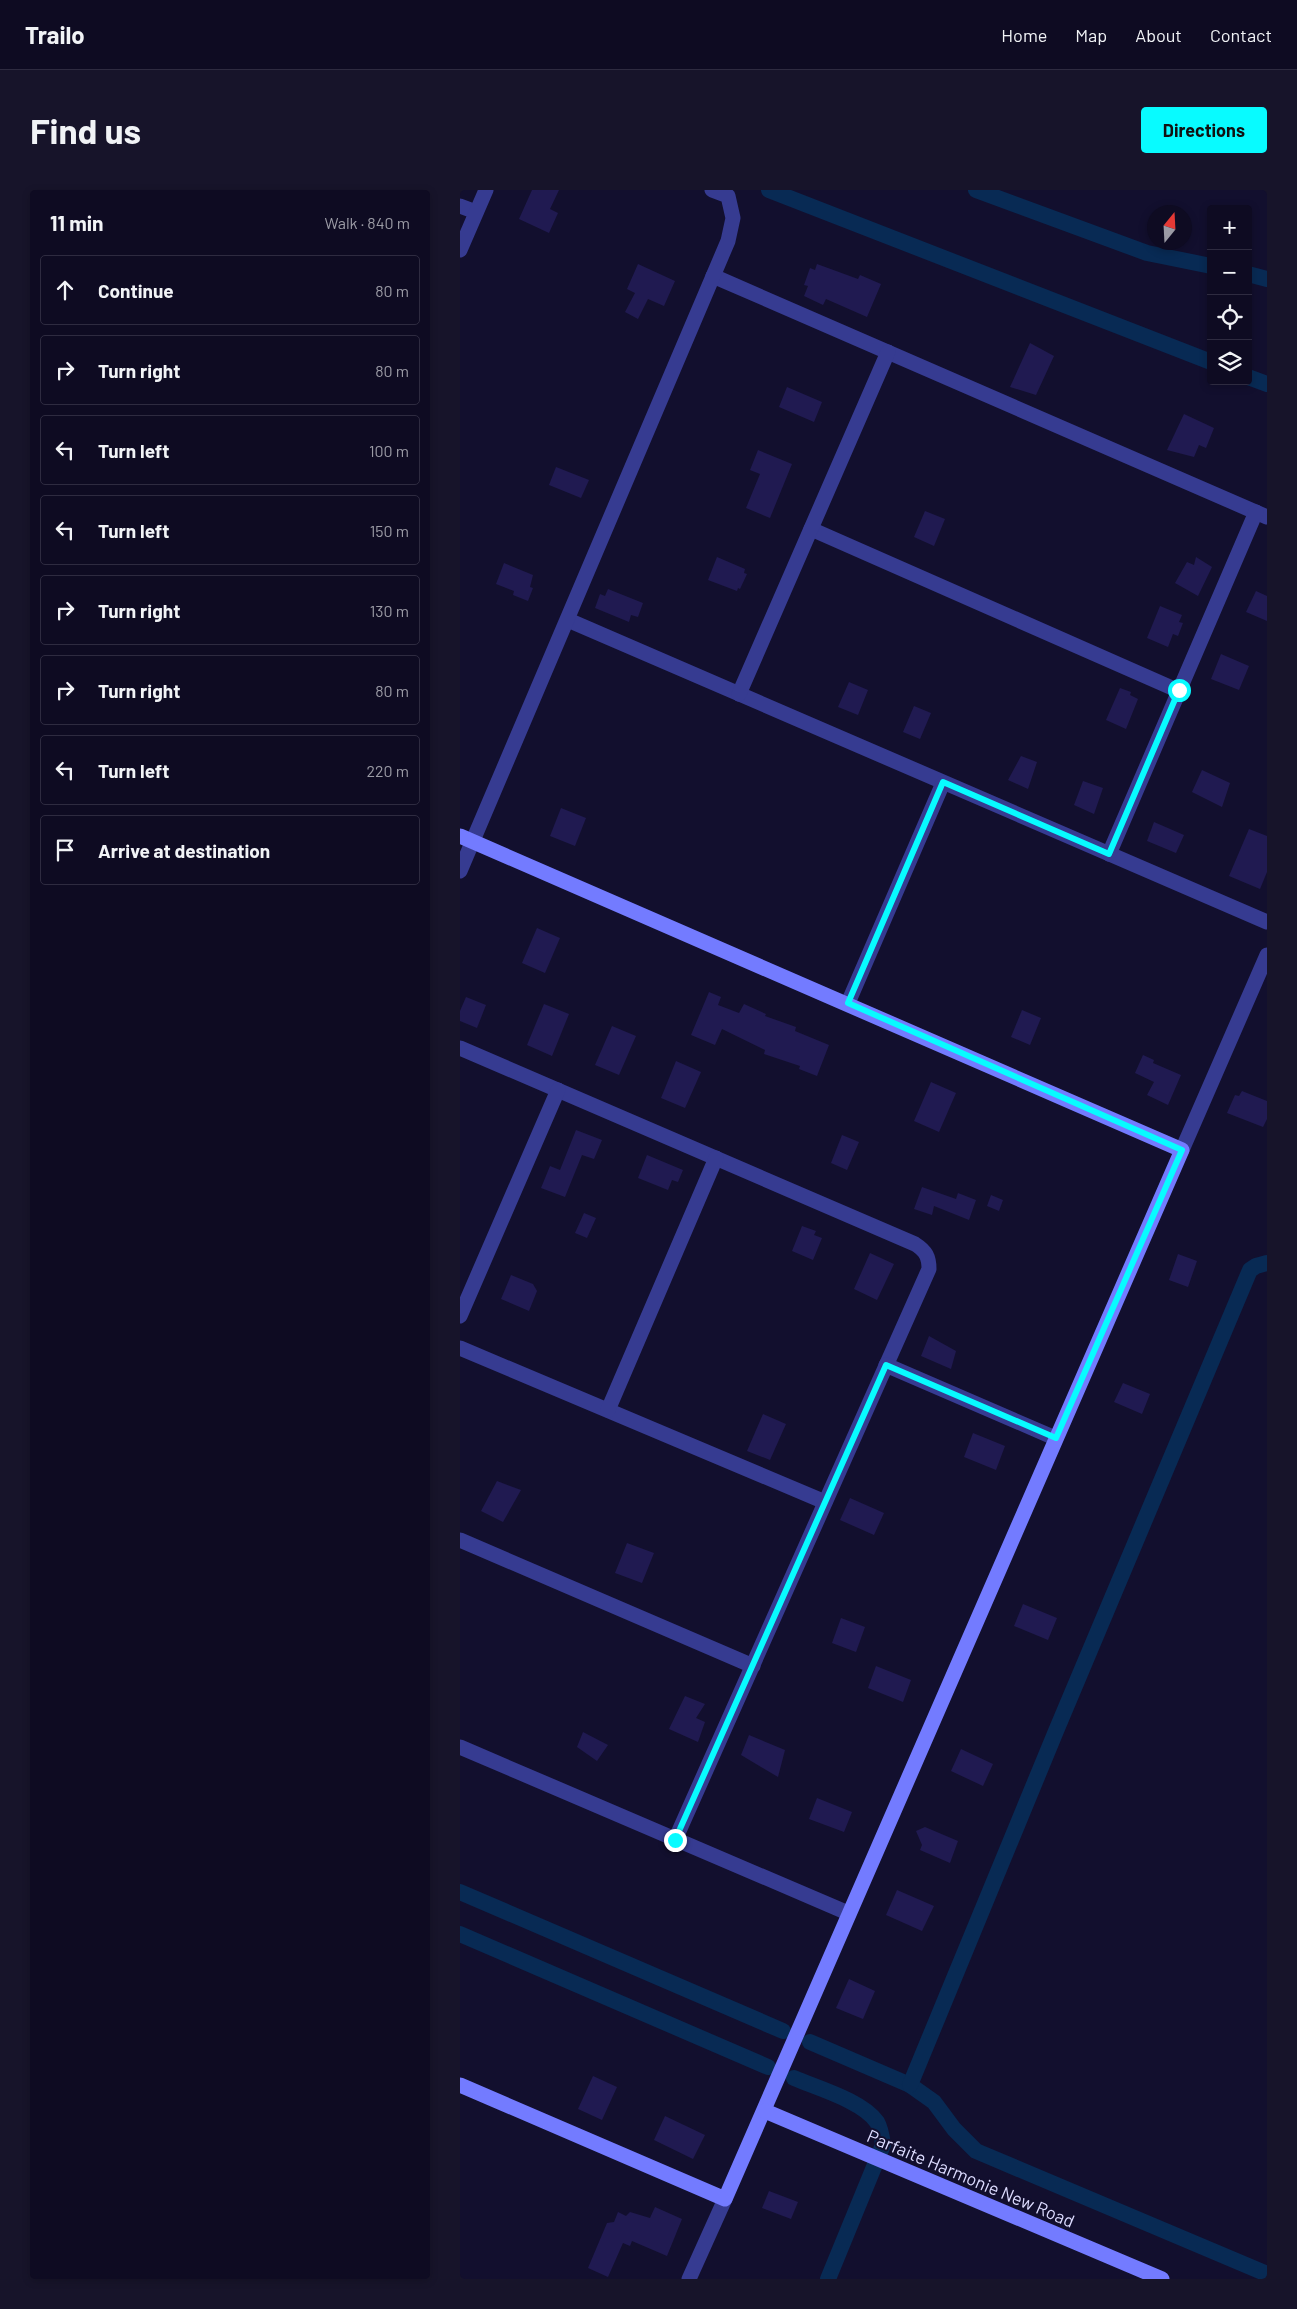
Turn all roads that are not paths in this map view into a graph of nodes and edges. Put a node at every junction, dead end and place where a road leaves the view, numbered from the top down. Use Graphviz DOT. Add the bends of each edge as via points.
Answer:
graph roads {
  1 [pos="486,190"];
  2 [pos="712,190"];
  3 [pos="460,206"];
  4 [pos="476,212"];
  5 [pos="460,250"];
  6 [pos="713,276"];
  7 [pos="888,352"];
  8 [pos="1262,514"];
  9 [pos="811,528"];
  10 [pos="568,620"];
  11 [pos="1179,690"];
  12 [pos="739,694"];
  13 [pos="943,782"];
  14 [pos="467,838"];
  15 [pos="1109,854"];
  16 [pos="460,871"];
  17 [pos="1267,922"];
  18 [pos="1267,955"];
  19 [pos="848,1003"];
  20 [pos="460,1048"];
  21 [pos="558,1090"];
  22 [pos="1182,1150"];
  23 [pos="716,1158"];
  24 [pos="460,1316"];
  25 [pos="460,1348"];
  26 [pos="886,1365"];
  27 [pos="608,1410"];
  28 [pos="1056,1438"];
  29 [pos="825,1502"];
  30 [pos="460,1540"];
  31 [pos="753,1666"];
  32 [pos="460,1747"];
  33 [pos="675,1840"];
  34 [pos="848,1913"];
  35 [pos="460,2085"];
  36 [pos="765,2111"];
  37 [pos="725,2199"];
  38 [pos="689,2279"];
  39 [pos="1162,2279"];
  1 -- 4 [label="street"];
  2 -- 6 [label="street" via="728,196 732,218 728,240"];
  3 -- 4 [label="street"];
  4 -- 5 [label="street"];
  6 -- 7 [label="street"];
  6 -- 10 [label="street"];
  7 -- 8 [label="street"];
  7 -- 9 [label="street"];
  8 -- 11 [label="street"];
  9 -- 11 [label="street"];
  9 -- 12 [label="street"];
  10 -- 12 [label="street"];
  10 -- 14 [label="street"];
  11 -- 15 [label="street"];
  12 -- 13 [label="street"];
  13 -- 15 [label="street"];
  13 -- 19 [label="street"];
  14 -- 16 [label="street"];
  14 -- 19 [label="street"];
  15 -- 17 [label="street"];
  18 -- 22 [label="street"];
  19 -- 22 [label="street"];
  20 -- 21 [label="street"];
  21 -- 23 [label="street"];
  21 -- 24 [label="street"];
  22 -- 28 [label="street"];
  23 -- 26 [label="street" via="924,1250 929,1259 929,1270"];
  23 -- 27 [label="street"];
  25 -- 27 [label="street"];
  26 -- 28 [label="street"];
  26 -- 29 [label="street"];
  27 -- 29 [label="street"];
  28 -- 34 [label="street"];
  29 -- 31 [label="street"];
  30 -- 31 [label="street"];
  31 -- 33 [label="street"];
  32 -- 33 [label="street"];
  33 -- 34 [label="street"];
  34 -- 36 [label="street"];
  35 -- 37 [label="street"];
  36 -- 37 [label="street"];
  36 -- 39 [label="street, Parfaite Harmonie New Road"];
  37 -- 38 [label="street"];
}
